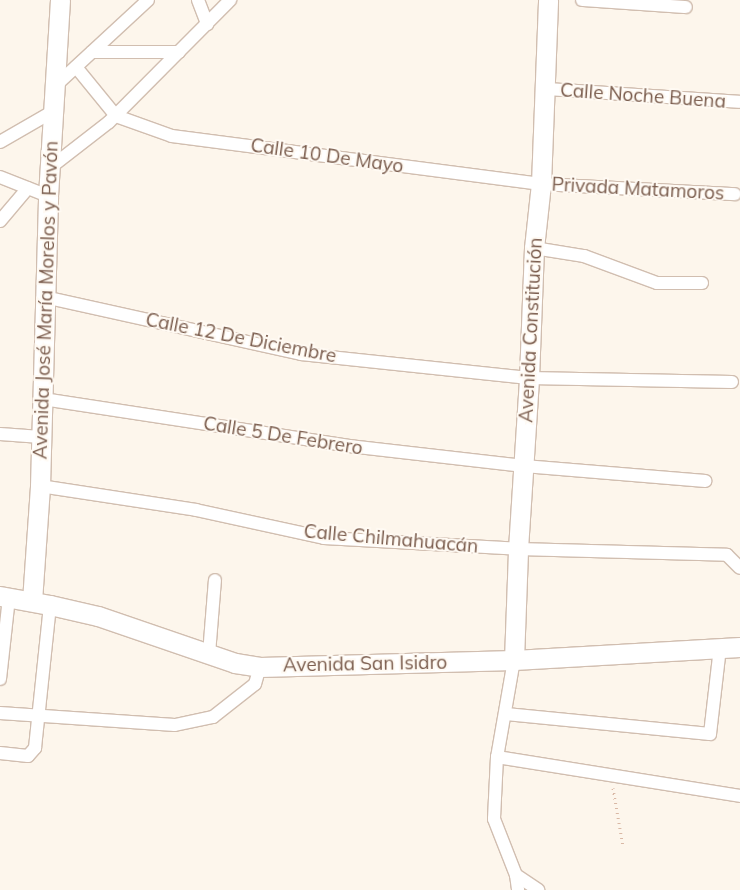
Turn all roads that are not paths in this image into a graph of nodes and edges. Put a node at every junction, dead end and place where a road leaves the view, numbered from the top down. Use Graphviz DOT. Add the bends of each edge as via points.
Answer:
graph roads {
  1 [pos="60,0"];
  2 [pos="148,0"];
  3 [pos="198,0"];
  4 [pos="230,0"];
  5 [pos="548,0"];
  6 [pos="582,0"];
  7 [pos="686,6"];
  8 [pos="207,24"];
  9 [pos="92,52"];
  10 [pos="179,52"];
  11 [pos="76,67"];
  12 [pos="54,87"];
  13 [pos="546,89"];
  14 [pos="740,102"];
  15 [pos="52,112"];
  16 [pos="116,116"];
  17 [pos="0,142"];
  18 [pos="51,167"];
  19 [pos="0,177"];
  20 [pos="541,184"];
  21 [pos="28,188"];
  22 [pos="735,194"];
  23 [pos="48,196"];
  24 [pos="0,221"];
  25 [pos="534,248"];
  26 [pos="702,283"];
  27 [pos="44,297"];
  28 [pos="530,378"];
  29 [pos="732,382"];
  30 [pos="43,399"];
  31 [pos="0,434"];
  32 [pos="41,437"];
  33 [pos="524,466"];
  34 [pos="705,481"];
  35 [pos="40,486"];
  36 [pos="518,549"];
  37 [pos="740,568"];
  38 [pos="215,580"];
  39 [pos="4,597"];
  40 [pos="41,603"];
  41 [pos="720,647"];
  42 [pos="740,647"];
  43 [pos="209,654"];
  44 [pos="514,660"];
  45 [pos="260,667"];
  46 [pos="0,679"];
  47 [pos="0,712"];
  48 [pos="506,714"];
  49 [pos="37,715"];
  50 [pos="0,753"];
  51 [pos="497,757"];
  52 [pos="740,796"];
  53 [pos="516,875"];
  54 [pos="518,890"];
  55 [pos="538,890"];
  1 -- 12 [label="main road, Avenida José María Morelos y Pavón"];
  2 -- 9 [label="street"];
  3 -- 8 [label="street"];
  4 -- 8 [label="street"];
  5 -- 13 [label="main road, Avenida Constitución"];
  6 -- 7 [label="street"];
  8 -- 10 [label="street"];
  9 -- 10 [label="street"];
  9 -- 11 [label="street"];
  10 -- 16 [label="street"];
  11 -- 12 [label="street"];
  11 -- 16 [label="street"];
  12 -- 15 [label="main road, Avenida José María Morelos y Pavón"];
  13 -- 14 [label="street, Calle Noche Buena"];
  13 -- 20 [label="main road, Avenida Constitución"];
  15 -- 17 [label="street"];
  15 -- 18 [label="main road, Avenida José María Morelos y Pavón"];
  16 -- 18 [label="street"];
  16 -- 20 [label="street, Calle 10 De Mayo" via="172,136"];
  18 -- 23 [label="main road, Avenida José María Morelos y Pavón"];
  19 -- 21 [label="street"];
  20 -- 22 [label="street, Privada Matamoros"];
  20 -- 25 [label="main road, Avenida Constitución"];
  21 -- 23 [label="street"];
  21 -- 24 [label="street"];
  23 -- 27 [label="main road, Avenida José María Morelos y Pavón"];
  25 -- 26 [label="street" via="584,256 657,283"];
  25 -- 28 [label="main road, Avenida Constitución"];
  27 -- 28 [label="street, Calle 12 De Diciembre" via="302,354"];
  27 -- 30 [label="main road, Avenida José María Morelos y Pavón"];
  28 -- 29 [label="street, Calle 12 De Diciembre"];
  28 -- 33 [label="main road, Avenida Constitución"];
  30 -- 32 [label="main road, Avenida José María Morelos y Pavón"];
  30 -- 33 [label="street, Calle 5 De Febrero" via="349,446"];
  31 -- 32 [label="street"];
  32 -- 35 [label="main road, Avenida José María Morelos y Pavón"];
  33 -- 34 [label="street, Calle 5 De Febrero"];
  33 -- 36 [label="main road, Avenida Constitución"];
  35 -- 36 [label="street, Calle Chilmahuacán" via="196,510 324,538"];
  35 -- 40 [label="main road, Avenida José María Morelos y Pavón"];
  36 -- 37 [label="street, Calle Chilmahuacán" via="727,555"];
  36 -- 44 [label="main road, Avenida Constitución"];
  38 -- 43 [label="street"];
  39 -- 40 [label="main road, Avenida San Isidro"];
  39 -- 46 [label="street"];
  40 -- 43 [label="main road, Avenida San Isidro" via="98,616"];
  40 -- 49 [label="street"];
  41 -- 42 [label="main road, Avenida San Isidro"];
  41 -- 44 [label="main road, Avenida San Isidro"];
  41 -- 48 [label="street" via="710,734"];
  43 -- 45 [label="main road, Avenida San Isidro"];
  44 -- 45 [label="main road, Avenida San Isidro"];
  44 -- 48 [label="street"];
  45 -- 49 [label="street" via="255,684 213,717 175,724"];
  47 -- 49 [label="street"];
  48 -- 51 [label="street"];
  49 -- 50 [label="street" via="36,748 32,754"];
  51 -- 52 [label="street"];
  51 -- 53 [label="street" via="494,819"];
  53 -- 54 [label="street"];
  53 -- 55 [label="street"];
}
